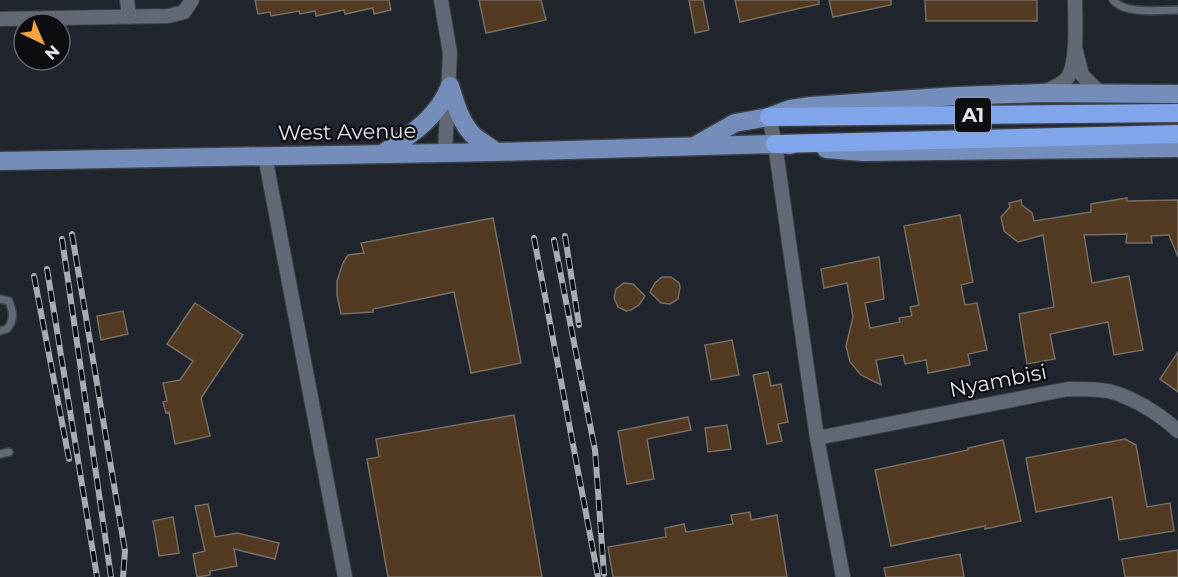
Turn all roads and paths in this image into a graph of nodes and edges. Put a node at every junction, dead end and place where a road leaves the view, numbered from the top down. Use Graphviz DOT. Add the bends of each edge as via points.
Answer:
graph roads {
  1 [pos="127,0"];
  2 [pos="192,0"];
  3 [pos="441,0"];
  4 [pos="1075,0"];
  5 [pos="1113,0"];
  6 [pos="1178,10"];
  7 [pos="129,16"];
  8 [pos="0,19"];
  9 [pos="1075,43"];
  10 [pos="450,86"];
  11 [pos="1041,93"];
  12 [pos="1100,93"];
  13 [pos="1178,94"];
  14 [pos="1178,113"];
  15 [pos="769,117"];
  16 [pos="1178,134"];
  17 [pos="775,144"];
  18 [pos="694,146"];
  19 [pos="1178,148"];
  20 [pos="445,152"];
  21 [pos="496,152"];
  22 [pos="382,154"];
  23 [pos="265,156"];
  24 [pos="0,160"];
  25 [pos="0,299"];
  26 [pos="0,330"];
  27 [pos="1178,431"];
  28 [pos="817,438"];
  29 [pos="9,452"];
  30 [pos="0,454"];
  31 [pos="345,577"];
  32 [pos="843,577"];
  1 -- 7 [label="street"];
  2 -- 7 [label="street" via="184,12"];
  3 -- 10 [label="street" via="450,53"];
  4 -- 9 [label="street"];
  5 -- 6 [label="lane" via="1129,9"];
  7 -- 8 [label="street"];
  9 -- 11 [label="street" via="1068,77"];
  9 -- 12 [label="street" via="1082,75"];
  10 -- 20 [label="street"];
  10 -- 21 [label="main road" via="455,105 472,134"];
  10 -- 22 [label="main road" via="428,121"];
  11 -- 12 [label="main road, West Avenue"];
  11 -- 15 [label="main road, West Avenue" via="811,106"];
  12 -- 13 [label="main road, West Avenue"];
  14 -- 15 [label="highway, A1"];
  15 -- 17 [label="street"];
  15 -- 18 [label="main road, West Avenue" via="735,123"];
  16 -- 17 [label="highway, A1"];
  17 -- 18 [label="main road, West Avenue"];
  17 -- 19 [label="main road, West Avenue" via="863,152"];
  17 -- 28 [label="street"];
  18 -- 21 [label="main road, West Avenue"];
  20 -- 21 [label="main road, West Avenue"];
  20 -- 22 [label="main road, West Avenue"];
  22 -- 23 [label="main road, West Avenue"];
  23 -- 24 [label="main road, West Avenue"];
  23 -- 31 [label="street"];
  25 -- 26 [label="lane" via="9,301 13,322 8,329"];
  27 -- 28 [label="street, Nyambisi" via="1125,396 1102,390 1068,389"];
  28 -- 32 [label="street"];
  29 -- 30 [label="lane"];
}
